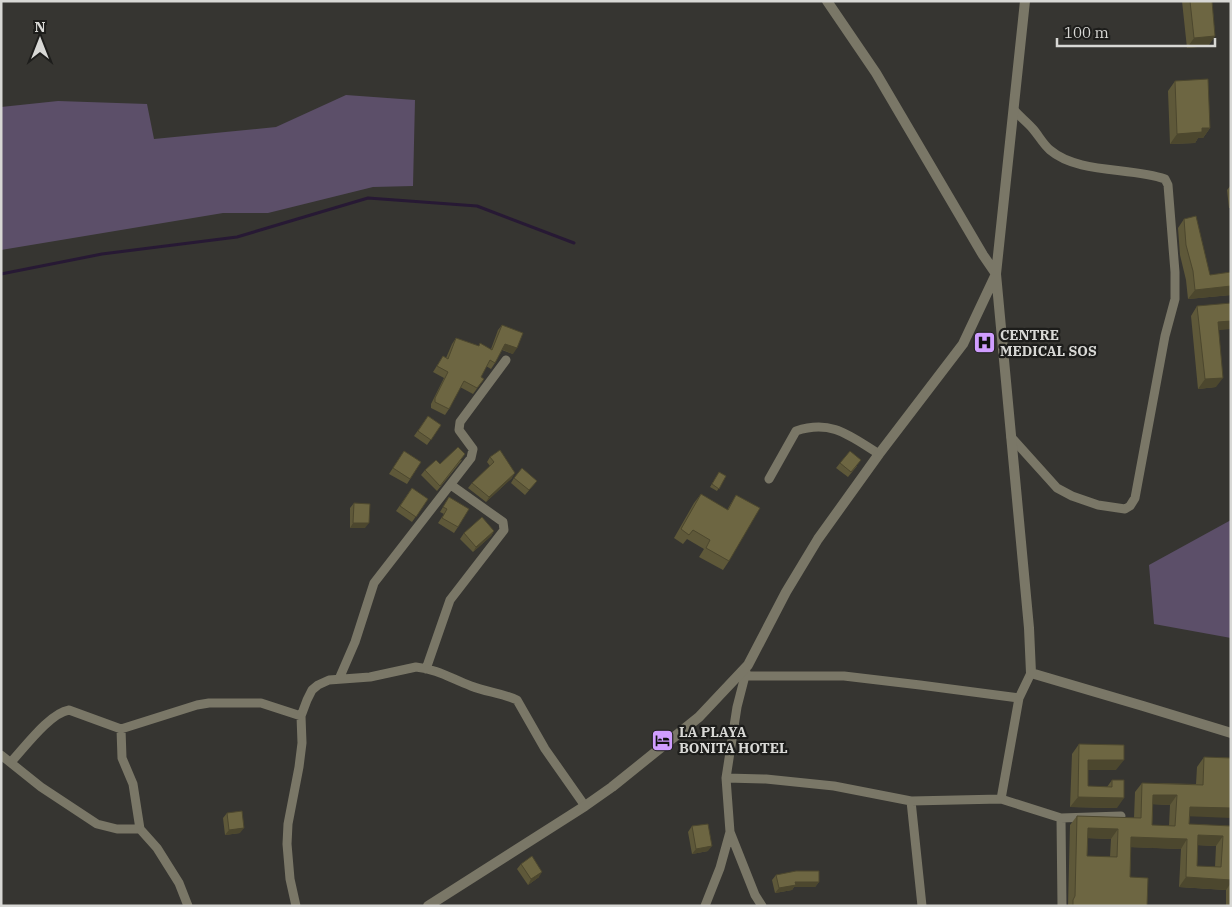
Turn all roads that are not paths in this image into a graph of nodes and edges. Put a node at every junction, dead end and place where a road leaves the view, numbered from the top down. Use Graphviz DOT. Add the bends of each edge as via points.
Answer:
graph roads {
  1 [pos="827,1"];
  2 [pos="1024,1"];
  3 [pos="1014,110"];
  4 [pos="996,274"];
  5 [pos="506,360"];
  6 [pos="1012,437"];
  7 [pos="879,454"];
  8 [pos="769,479"];
  9 [pos="451,485"];
  10 [pos="748,665"];
  11 [pos="426,668"];
  12 [pos="1031,673"];
  13 [pos="745,676"];
  14 [pos="339,679"];
  15 [pos="1019,698"];
  16 [pos="301,716"];
  17 [pos="121,729"];
  18 [pos="1231,733"];
  19 [pos="1,755"];
  20 [pos="11,762"];
  21 [pos="726,778"];
  22 [pos="1001,799"];
  23 [pos="912,800"];
  24 [pos="585,806"];
  25 [pos="1121,816"];
  26 [pos="1061,818"];
  27 [pos="140,829"];
  28 [pos="730,832"];
  29 [pos="188,906"];
  30 [pos="296,906"];
  31 [pos="428,906"];
  32 [pos="705,906"];
  33 [pos="762,906"];
  34 [pos="922,906"];
  35 [pos="1062,906"];
  1 -- 4 [label="street" via="876,73"];
  2 -- 3 [label="street"];
  3 -- 4 [label="street"];
  3 -- 6 [label="street" via="1050,150 1060,156 1096,168 1165,179 1175,272 1174,305 1135,498 1130,506 1098,505 1057,488"];
  4 -- 6 [label="street"];
  4 -- 7 [label="street" via="963,344"];
  5 -- 9 [label="street" via="460,422 459,430 473,448 473,453"];
  6 -- 12 [label="street" via="1030,628"];
  7 -- 8 [label="street" via="840,430 822,426 807,428 796,431"];
  7 -- 10 [label="street" via="818,539"];
  9 -- 11 [label="street" via="503,522 504,530 450,600"];
  9 -- 14 [label="street" via="374,583"];
  10 -- 13 [label="street"];
  10 -- 24 [label="street" via="699,717"];
  11 -- 14 [label="street"];
  11 -- 24 [label="street" via="472,687 517,700"];
  12 -- 15 [label="street"];
  12 -- 18 [label="street"];
  13 -- 15 [label="street" via="852,677"];
  13 -- 21 [label="street"];
  14 -- 16 [label="street" via="324,682 312,690"];
  15 -- 22 [label="street"];
  16 -- 17 [label="street" via="261,703 209,703"];
  16 -- 30 [label="street" via="302,743 287,844"];
  17 -- 20 [label="street" via="64,711 54,717"];
  17 -- 27 [label="street" via="122,758 133,784"];
  19 -- 20 [label="street"];
  20 -- 27 [label="street" via="41,787 97,824 116,829"];
  21 -- 23 [label="street" via="834,786"];
  21 -- 28 [label="street"];
  22 -- 23 [label="street"];
  22 -- 26 [label="street"];
  23 -- 34 [label="street"];
  24 -- 31 [label="street"];
  25 -- 26 [label="street"];
  26 -- 35 [label="street"];
  27 -- 29 [label="street" via="180,883"];
  28 -- 32 [label="street"];
  28 -- 33 [label="street"];
}
